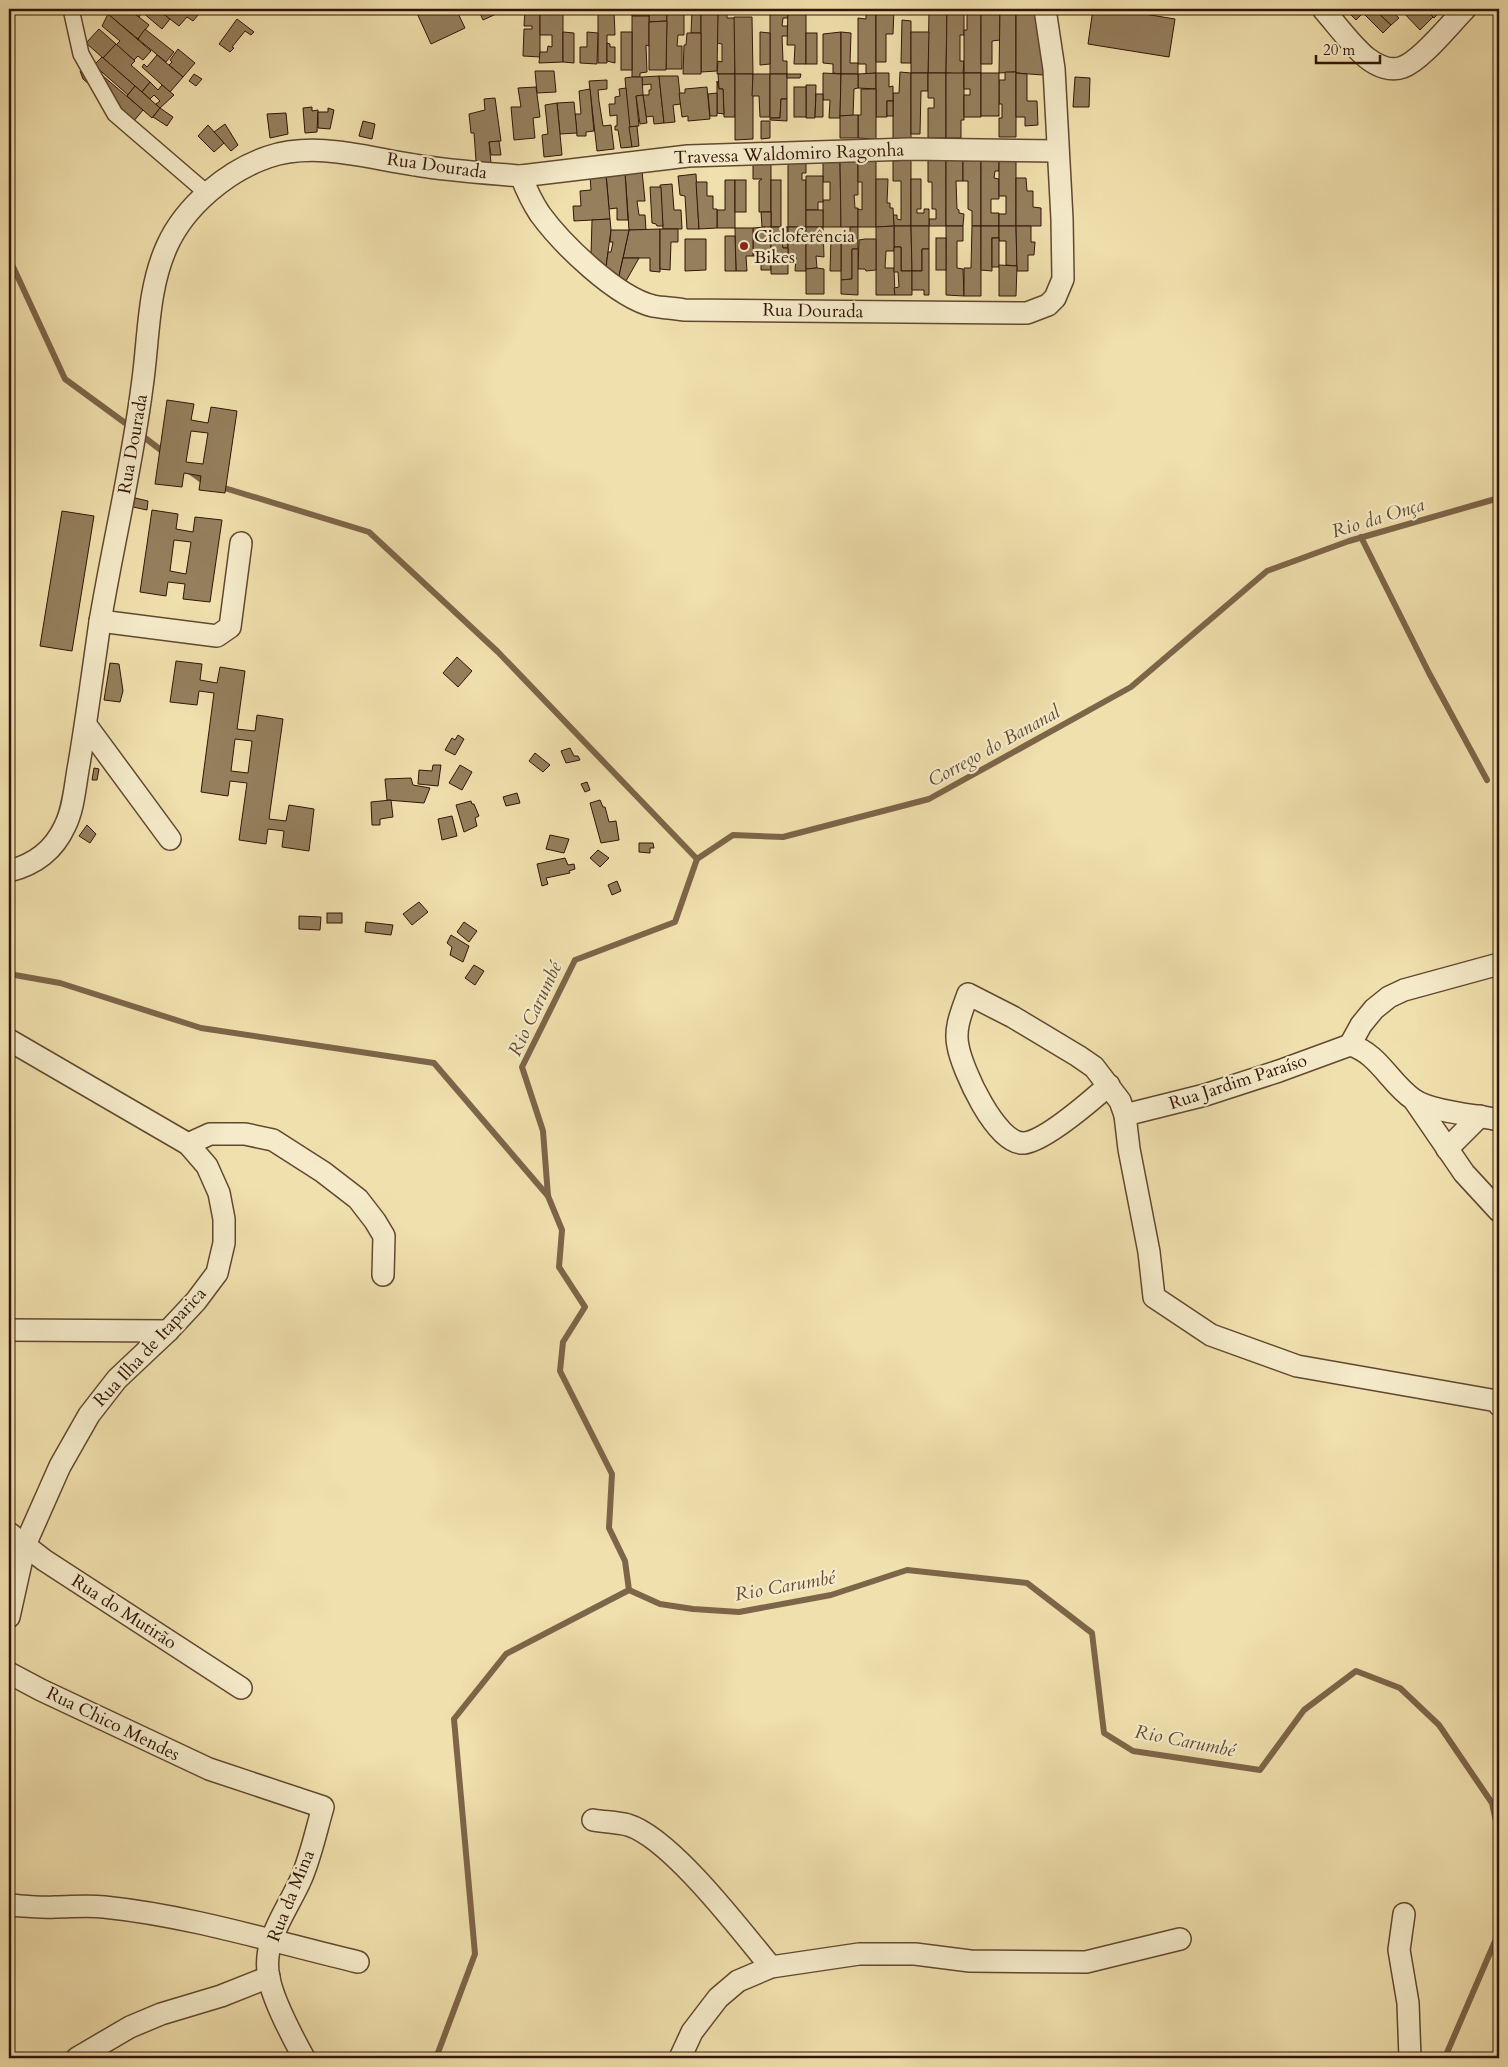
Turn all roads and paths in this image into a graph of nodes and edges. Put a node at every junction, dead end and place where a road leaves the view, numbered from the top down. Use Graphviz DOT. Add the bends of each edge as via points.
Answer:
graph roads {
  1 [pos="71,9"];
  2 [pos="1045,9"];
  3 [pos="1323,9"];
  4 [pos="1465,9"];
  5 [pos="1057,151"];
  6 [pos="521,176"];
  7 [pos="208,194"];
  8 [pos="241,543"];
  9 [pos="100,621"];
  10 [pos="86,725"];
  11 [pos="170,839"];
  12 [pos="9,871"];
  13 [pos="1499,964"];
  14 [pos="9,1040"];
  15 [pos="1356,1046"];
  16 [pos="1109,1085"];
  17 [pos="1414,1100"];
  18 [pos="1125,1115"];
  19 [pos="1489,1118"];
  20 [pos="188,1144"];
  21 [pos="1447,1149"];
  22 [pos="1499,1211"];
  23 [pos="383,1275"];
  24 [pos="9,1330"];
  25 [pos="168,1331"];
  26 [pos="1499,1405"];
  27 [pos="17,1539"];
  28 [pos="9,1617"];
  29 [pos="9,1672"];
  30 [pos="241,1688"];
  31 [pos="218,1772"];
  32 [pos="594,1820"];
  33 [pos="9,1904"];
  34 [pos="1404,1914"];
  35 [pos="271,1939"];
  36 [pos="1180,1939"];
  37 [pos="358,1962"];
  38 [pos="771,1967"];
  39 [pos="269,1977"];
  40 [pos="77,2058"];
  41 [pos="304,2058"];
  42 [pos="680,2058"];
  43 [pos="1410,2058"];
  1 -- 7 [label="street" via="81,54 115,114"];
  2 -- 5 [label="street, Rua Dourada" via="1054,69"];
  3 -- 4 [label="street" via="1366,58 1395,69 1416,58"];
  5 -- 6 [label="street, Travessa Waldomiro Ragonha" via="910,149 688,156"];
  5 -- 6 [label="street, Rua Dourada" via="1062,219 1063,279 1060,291 1048,305 1038,310 1012,314 684,310 652,306 621,290 578,254 541,215"];
  6 -- 7 [label="street, Rua Dourada" via="456,171 344,152 291,151 244,168 220,182"];
  7 -- 9 [label="street, Rua Dourada" via="181,222 158,270 134,443"];
  8 -- 9 [label="street" via="230,627 217,636"];
  9 -- 10 [label="street, Rua Dourada"];
  10 -- 11 [label="street"];
  10 -- 12 [label="street, Rua Dourada" via="65,826 45,854 28,865"];
  13 -- 15 [label="street" via="1389,997 1361,1025"];
  14 -- 20 [label="street, Rua Ilha de Itaparica"];
  15 -- 17 [label="street"];
  15 -- 18 [label="street, Rua Jardim Paraíso" via="1205,1095"];
  16 -- 16 [label="street" via="1036,1139 1024,1143 1013,1141 988,1114 966,1071 958,1045 958,1023 968,994 1078,1056"];
  16 -- 18 [label="street"];
  17 -- 19 [label="street" via="1428,1106"];
  17 -- 21 [label="street"];
  18 -- 26 [label="street" via="1154,1297 1211,1335 1297,1366 1497,1401"];
  19 -- 21 [label="street"];
  20 -- 23 [label="street" via="210,1134 245,1134 272,1140 323,1172 358,1199 384,1236"];
  20 -- 25 [label="street, Rua Ilha de Itaparica" via="207,1166 220,1192 224,1243 217,1273"];
  21 -- 22 [label="street"];
  24 -- 25 [label="street"];
  25 -- 27 [label="street, Rua Ilha de Itaparica" via="117,1379 89,1415"];
  27 -- 28 [label="street, Rua Ilha de Itaparica"];
  27 -- 30 [label="street, Rua do Mutirão" via="44,1560"];
  29 -- 31 [label="street, Rua Chico Mendes" via="181,1758"];
  31 -- 35 [label="street, Rua da Mina" via="323,1806 302,1878"];
  32 -- 38 [label="street" via="628,1825 659,1843 696,1879"];
  33 -- 35 [label="street" via="53,1908 104,1907 175,1918"];
  34 -- 43 [label="street" via="1399,1950 1408,2003"];
  35 -- 37 [label="street"];
  35 -- 39 [label="street, Rua da Mina"];
  36 -- 38 [label="street" via="1086,1962 970,1961 916,1954 859,1954"];
  38 -- 42 [label="street" via="738,1981 718,1998 692,2032"];
  39 -- 40 [label="street" via="212,1999 160,2014"];
  39 -- 41 [label="street, Rua da Mina"];
}
